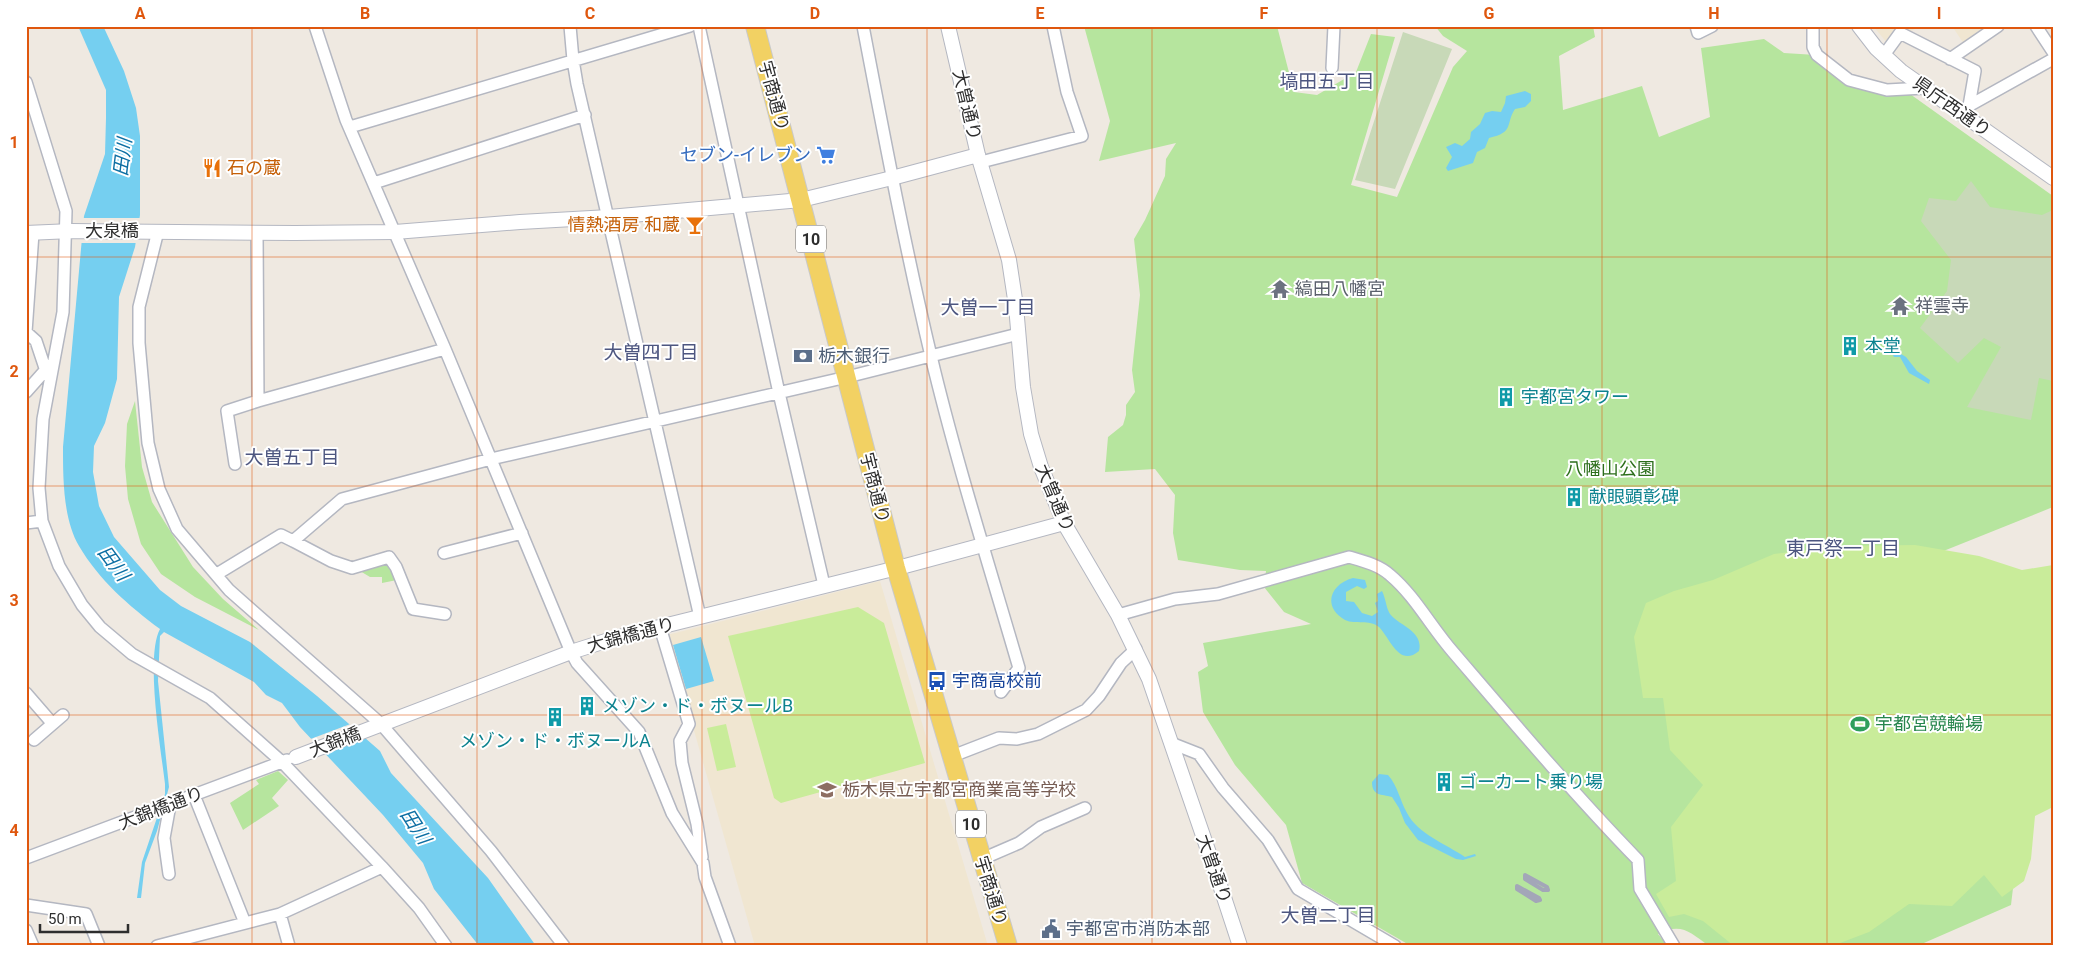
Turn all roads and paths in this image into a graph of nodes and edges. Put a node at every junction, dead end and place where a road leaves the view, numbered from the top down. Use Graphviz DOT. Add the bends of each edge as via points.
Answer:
graph roads {
  1 [pos="315,26"];
  2 [pos="570,26"];
  3 [pos="690,26"];
  4 [pos="699,26"];
  5 [pos="755,26"];
  6 [pos="863,26"];
  7 [pos="948,26"];
  8 [pos="1053,26"];
  9 [pos="1334,26"];
  10 [pos="1696,26"];
  11 [pos="1712,26"];
  12 [pos="1813,26"];
  13 [pos="1859,26"];
  14 [pos="1998,26"];
  15 [pos="2036,26"];
  16 [pos="664,30"];
  17 [pos="2053,52"];
  18 [pos="1884,55"];
  19 [pos="1950,59"];
  20 [pos="2053,59"];
  21 [pos="573,60"];
  22 [pos="1332,68"];
  23 [pos="26,82"];
  24 [pos="1924,88"];
  25 [pos="1964,109"];
  26 [pos="585,115"];
  27 [pos="350,127"];
  28 [pos="980,158"];
  29 [pos="892,178"];
  30 [pos="2053,178"];
  31 [pos="374,183"];
  32 [pos="801,200"];
  33 [pos="739,205"];
  34 [pos="609,217"];
  35 [pos="68,231"];
  36 [pos="155,231"];
  37 [pos="395,232"];
  38 [pos="29,233"];
  39 [pos="258,233"];
  40 [pos="1018,334"];
  41 [pos="445,349"];
  42 [pos="931,356"];
  43 [pos="49,367"];
  44 [pos="847,377"];
  45 [pos="26,392"];
  46 [pos="778,393"];
  47 [pos="258,401"];
  48 [pos="656,421"];
  49 [pos="491,459"];
  50 [pos="235,464"];
  51 [pos="42,521"];
  52 [pos="26,523"];
  53 [pos="1064,523"];
  54 [pos="522,533"];
  55 [pos="293,541"];
  56 [pos="982,544"];
  57 [pos="444,553"];
  58 [pos="896,568"];
  59 [pos="216,574"];
  60 [pos="824,585"];
  61 [pos="445,614"];
  62 [pos="1118,615"];
  63 [pos="700,617"];
  64 [pos="660,627"];
  65 [pos="1136,649"];
  66 [pos="571,652"];
  67 [pos="26,692"];
  68 [pos="1001,692"];
  69 [pos="63,715"];
  70 [pos="52,723"];
  71 [pos="378,725"];
  72 [pos="34,740"];
  73 [pos="1171,743"];
  74 [pos="296,757"];
  75 [pos="950,757"];
  76 [pos="282,762"];
  77 [pos="194,795"];
  78 [pos="170,804"];
  79 [pos="1085,808"];
  80 [pos="29,854"];
  81 [pos="982,859"];
  82 [pos="703,863"];
  83 [pos="382,867"];
  84 [pos="169,874"];
  85 [pos="26,905"];
  86 [pos="280,914"];
  87 [pos="245,923"];
  88 [pos="26,930"];
  89 [pos="34,946"];
  90 [pos="99,946"];
  91 [pos="157,946"];
  92 [pos="288,946"];
  93 [pos="446,946"];
  94 [pos="564,946"];
  95 [pos="730,946"];
  96 [pos="1008,946"];
  97 [pos="1240,946"];
  98 [pos="1395,946"];
  99 [pos="1674,946"];
  1 -- 27 [label="street"];
  2 -- 21 [label="street"];
  3 -- 16 [label="street"];
  4 -- 33 [label="street"];
  5 -- 32 [label="main road, 宇商通り / 10"];
  6 -- 29 [label="street"];
  7 -- 28 [label="street, 大曽通り"];
  8 -- 28 [label="street" via="1067,92 1082,136"];
  9 -- 22 [label="street"];
  10 -- 11 [label="street" via="1698,33"];
  12 -- 24 [label="street" via="1813,47 1817,55 1849,80 1887,90"];
  13 -- 18 [label="street, 県庁西通り"];
  14 -- 19 [label="street"];
  15 -- 17 [label="street"];
  16 -- 21 [label="street"];
  18 -- 19 [label="street" via="1900,33"];
  18 -- 24 [label="street, 県庁西通り"];
  19 -- 25 [label="street" via="1975,71"];
  20 -- 25 [label="street"];
  21 -- 26 [label="street"];
  21 -- 27 [label="street"];
  23 -- 35 [label="street" via="66,211"];
  24 -- 25 [label="street, 県庁西通り"];
  25 -- 30 [label="street, 県庁西通り"];
  26 -- 31 [label="street"];
  26 -- 34 [label="street"];
  27 -- 31 [label="street"];
  28 -- 29 [label="street, 大泉橋"];
  28 -- 40 [label="street, 大曽通り" via="1009,260"];
  29 -- 32 [label="street, 大泉橋"];
  29 -- 42 [label="street"];
  31 -- 37 [label="street"];
  32 -- 33 [label="street, 大泉橋"];
  32 -- 44 [label="main road, 宇商通り / 10"];
  33 -- 34 [label="street, 大泉橋"];
  33 -- 46 [label="street"];
  34 -- 37 [label="street, 大泉橋"];
  34 -- 48 [label="street"];
  35 -- 36 [label="street, 大泉橋"];
  35 -- 38 [label="street, 大泉橋"];
  35 -- 43 [label="street" via="63,312"];
  36 -- 39 [label="street, 大泉橋"];
  36 -- 59 [label="street" via="139,307 148,443 160,489 177,529"];
  37 -- 39 [label="street, 大泉橋"];
  37 -- 41 [label="street"];
  38 -- 43 [label="street" via="26,332 36,341"];
  39 -- 47 [label="street"];
  40 -- 42 [label="street"];
  40 -- 53 [label="street, 大曽通り" via="1031,434"];
  41 -- 47 [label="street"];
  41 -- 49 [label="street"];
  42 -- 44 [label="street"];
  42 -- 56 [label="street"];
  43 -- 45 [label="street"];
  43 -- 51 [label="street" via="42,419 39,488"];
  44 -- 46 [label="street"];
  44 -- 58 [label="main road, 宇商通り / 10"];
  46 -- 48 [label="street"];
  46 -- 60 [label="street"];
  47 -- 50 [label="street" via="227,411"];
  48 -- 49 [label="street"];
  48 -- 63 [label="street"];
  49 -- 54 [label="street"];
  49 -- 55 [label="street" via="342,499"];
  51 -- 52 [label="street"];
  51 -- 76 [label="street" via="59,566 82,605 100,627 132,654 210,698"];
  53 -- 56 [label="street, 大錦橋通り"];
  53 -- 62 [label="street, 大曽通り"];
  54 -- 57 [label="street"];
  54 -- 66 [label="street"];
  55 -- 59 [label="street" via="282,535"];
  55 -- 61 [label="street" via="352,568 389,557 396,566 412,609"];
  56 -- 58 [label="street, 大錦橋通り"];
  56 -- 68 [label="street" via="1019,668"];
  58 -- 60 [label="street, 大錦橋通り"];
  58 -- 75 [label="main road, 宇商通り / 10"];
  59 -- 71 [label="street" via="229,590"];
  60 -- 63 [label="street, 大錦橋通り"];
  62 -- 65 [label="street, 大曽通り"];
  62 -- 99 [label="street" via="1175,599 1218,594 1349,557 1369,562 1390,574 1490,696 1638,860 1640,889"];
  63 -- 64 [label="street, 大錦橋通り"];
  64 -- 66 [label="street, 大錦橋通り"];
  64 -- 82 [label="street" via="688,724 680,740 682,763"];
  65 -- 73 [label="street, 大曽通り"];
  65 -- 75 [label="street" via="1121,663 1086,710 1038,734 1017,739 1000,738"];
  66 -- 71 [label="street, 大錦橋通り"];
  66 -- 82 [label="street" via="638,732 672,813"];
  67 -- 70 [label="street"];
  69 -- 70 [label="street"];
  70 -- 72 [label="street"];
  71 -- 74 [label="street, 大錦橋"];
  71 -- 94 [label="street" via="492,852"];
  73 -- 97 [label="street, 大曽通り"];
  73 -- 98 [label="street" via="1199,754 1223,788 1268,840 1298,889"];
  74 -- 76 [label="street, 大錦橋通り"];
  75 -- 81 [label="main road, 宇商通り / 10"];
  76 -- 77 [label="street, 大錦橋通り"];
  76 -- 83 [label="street"];
  77 -- 78 [label="street, 大錦橋通り"];
  77 -- 87 [label="street"];
  78 -- 80 [label="street, 大錦橋通り"];
  78 -- 84 [label="street" via="164,838"];
  79 -- 81 [label="street"];
  81 -- 96 [label="main road, 宇商通り / 10"];
  82 -- 95 [label="street" via="705,878"];
  83 -- 86 [label="street"];
  83 -- 93 [label="street" via="419,908"];
  85 -- 90 [label="street" via="86,914"];
  86 -- 87 [label="street"];
  86 -- 92 [label="street"];
  87 -- 91 [label="street"];
  88 -- 89 [label="street"];
}
